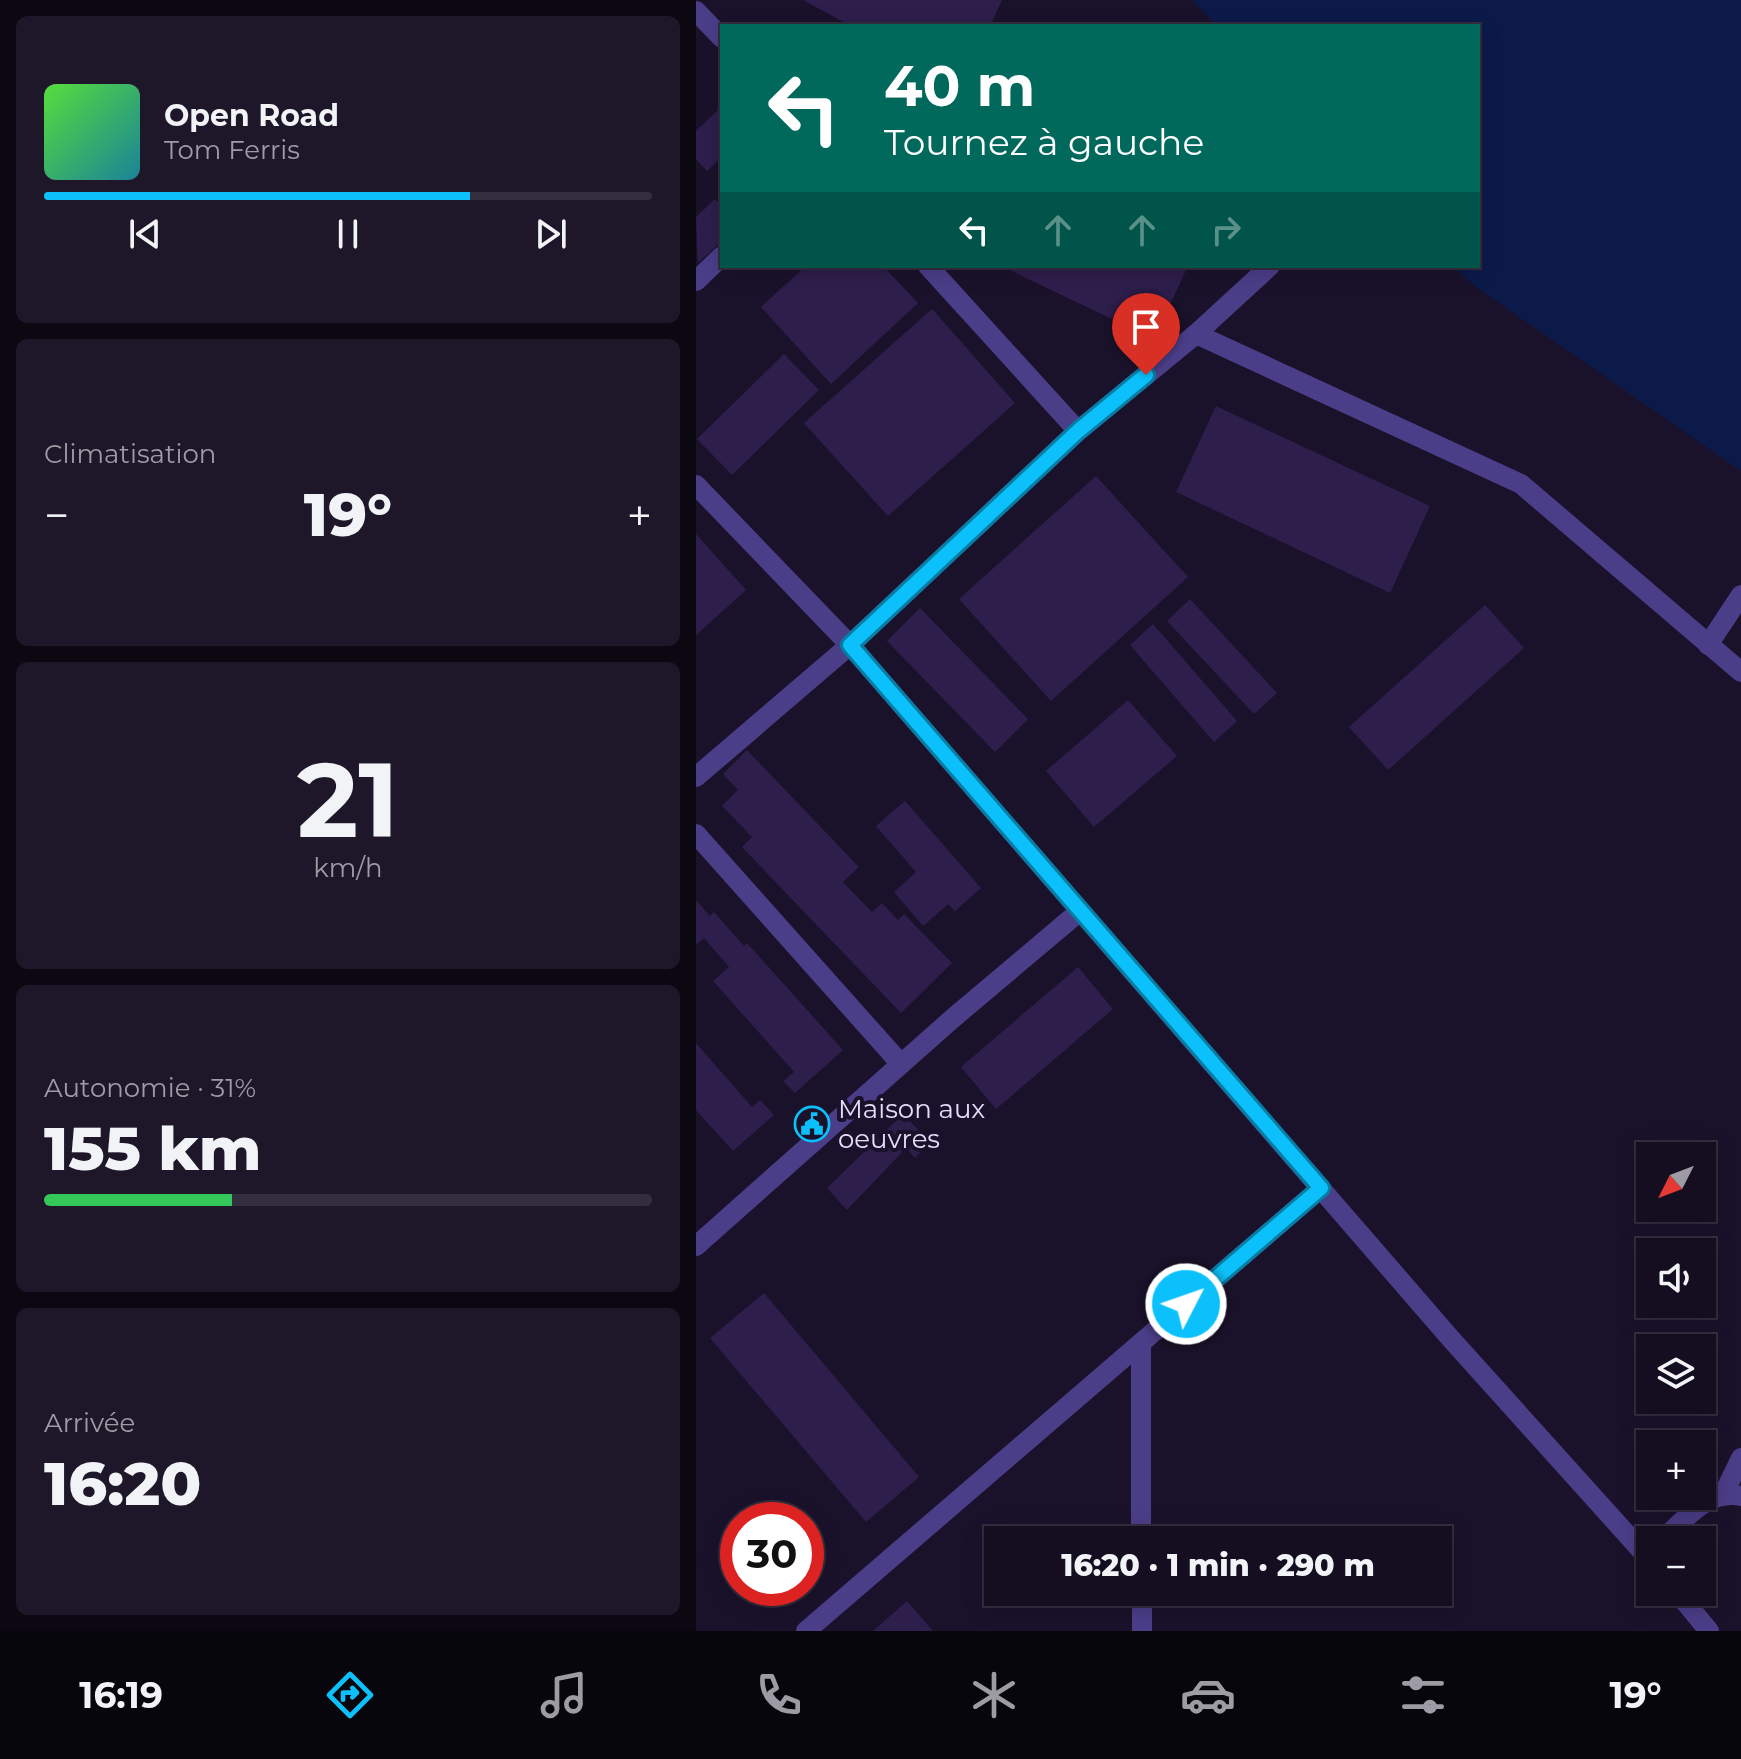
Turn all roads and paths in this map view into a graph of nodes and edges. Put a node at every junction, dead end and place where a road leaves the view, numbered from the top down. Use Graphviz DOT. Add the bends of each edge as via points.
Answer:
graph roads {
  1 [pos="700,22"];
  2 [pos="720,37"];
  3 [pos="720,258"];
  4 [pos="930,268"];
  5 [pos="1268,268"];
  6 [pos="696,281"];
  7 [pos="1196,334"];
  8 [pos="1078,431"];
  9 [pos="696,485"];
  10 [pos="1741,595"];
  11 [pos="850,645"];
  12 [pos="1708,645"];
  13 [pos="1741,672"];
  14 [pos="696,777"];
  15 [pos="696,834"];
  16 [pos="1080,911"];
  17 [pos="901,1064"];
  18 [pos="1321,1188"];
  19 [pos="696,1246"];
  20 [pos="1141,1343"];
  21 [pos="1741,1458"];
  22 [pos="1732,1495"];
  23 [pos="1141,1526"];
  24 [pos="1678,1526"];
  25 [pos="1636,1542"];
  26 [pos="1142,1606"];
  27 [pos="1688,1606"];
  28 [pos="806,1631"];
  29 [pos="1142,1631"];
  30 [pos="1709,1631"];
  1 -- 2 [label="street"];
  3 -- 6 [label="street"];
  4 -- 8 [label="street"];
  5 -- 7 [label="street"];
  7 -- 8 [label="street"];
  7 -- 12 [label="street" via="1521,484"];
  8 -- 11 [label="street"];
  9 -- 11 [label="street"];
  10 -- 12 [label="street"];
  11 -- 14 [label="street"];
  11 -- 16 [label="street"];
  12 -- 13 [label="street"];
  15 -- 17 [label="street"];
  16 -- 17 [label="street"];
  16 -- 18 [label="street"];
  17 -- 19 [label="street"];
  18 -- 20 [label="street"];
  18 -- 25 [label="street"];
  20 -- 23 [label="street"];
  20 -- 28 [label="street"];
  21 -- 22 [label="street"];
  22 -- 24 [label="street" via="1709,1498"];
  26 -- 29 [label="street"];
  27 -- 30 [label="street"];
}
